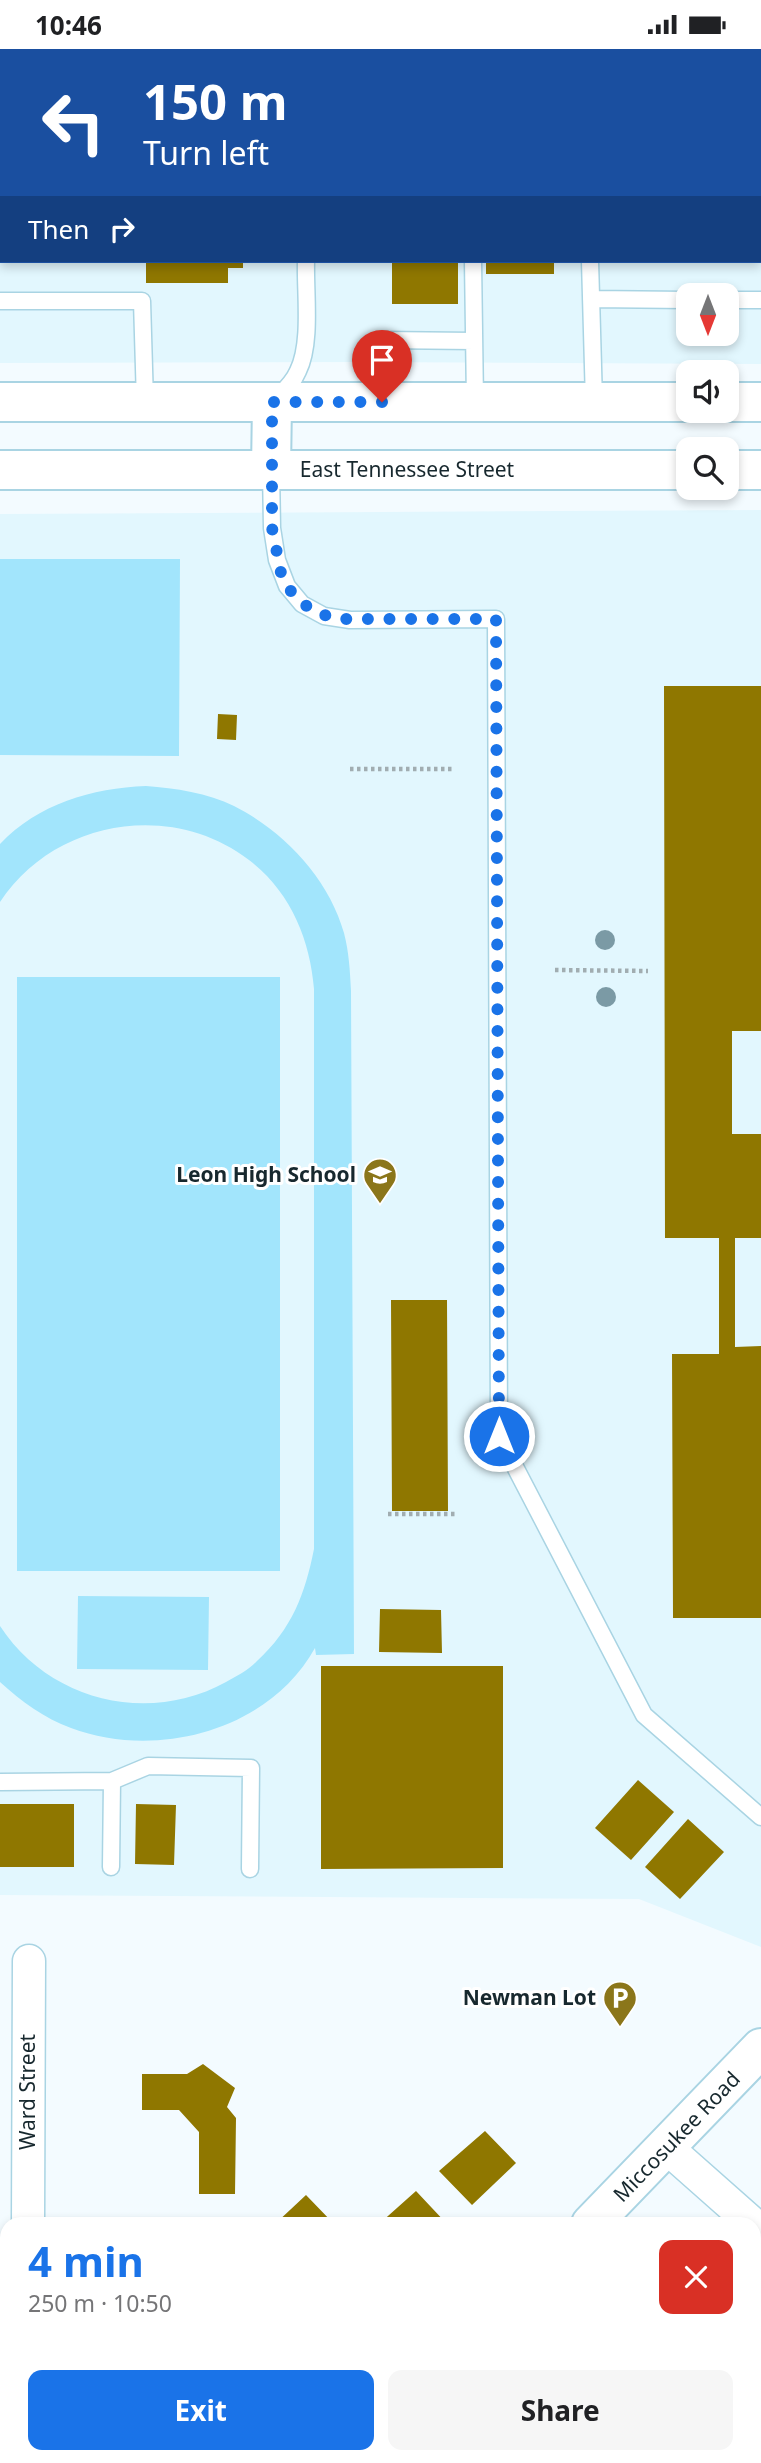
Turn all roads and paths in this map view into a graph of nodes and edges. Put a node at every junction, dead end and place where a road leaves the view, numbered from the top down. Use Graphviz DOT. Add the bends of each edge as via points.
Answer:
graph roads {
  1 [pos="306,263"];
  2 [pos="473,263"];
  3 [pos="590,263"];
  4 [pos="591,299"];
  5 [pos="676,300"];
  6 [pos="739,300"];
  7 [pos="761,300"];
  8 [pos="0,302"];
  9 [pos="474,341"];
  10 [pos="0,402"];
  11 [pos="145,402"];
  12 [pos="272,402"];
  13 [pos="382,402"];
  14 [pos="475,402"];
  15 [pos="594,402"];
  16 [pos="676,402"];
  17 [pos="739,402"];
  18 [pos="761,402"];
  19 [pos="0,470"];
  20 [pos="271,470"];
  21 [pos="676,470"];
  22 [pos="739,470"];
  23 [pos="761,470"];
  24 [pos="350,769"];
  25 [pos="454,769"];
  26 [pos="555,970"];
  27 [pos="648,971"];
  28 [pos="388,1514"];
  29 [pos="456,1514"];
  30 [pos="112,1781"];
  31 [pos="0,1782"];
  32 [pos="761,1817"];
  33 [pos="111,1867"];
  34 [pos="250,1869"];
  35 [pos="29,1961"];
  36 [pos="761,2048"];
  37 [pos="666,2147"];
  38 [pos="28,2217"];
  39 [pos="598,2217"];
  40 [pos="745,2217"];
  1 -- 12 [label="lane" via="303,358 293,380"];
  2 -- 9 [label="lane"];
  3 -- 4 [label="lane"];
  4 -- 5 [label="lane"];
  4 -- 15 [label="lane"];
  6 -- 7 [label="lane"];
  8 -- 11 [label="lane" via="142,301"];
  9 -- 13 [label="lane" via="381,340"];
  9 -- 14 [label="lane"];
  10 -- 11 [label="main road"];
  11 -- 12 [label="main road"];
  12 -- 13 [label="main road"];
  12 -- 20 [label="main road"];
  13 -- 14 [label="main road"];
  14 -- 15 [label="main road"];
  15 -- 16 [label="main road"];
  17 -- 18 [label="main road"];
  19 -- 20 [label="main road, East Tennessee Street"];
  20 -- 21 [label="main road, East Tennessee Street"];
  20 -- 32 [label="lane" via="277,560 286,586 302,604 324,616 350,620 496,619 499,1436 644,1715"];
  22 -- 23 [label="main road"];
  24 -- 25 [label="path"];
  26 -- 27 [label="path"];
  28 -- 29 [label="path"];
  30 -- 31 [label="lane"];
  30 -- 33 [label="lane"];
  30 -- 34 [label="lane" via="148,1766 251,1768"];
  35 -- 38 [label="street, Ward Street"];
  36 -- 37 [label="main road, Miccosukee Road"];
  37 -- 39 [label="main road, Miccosukee Road"];
  37 -- 40 [label="street"];
}
